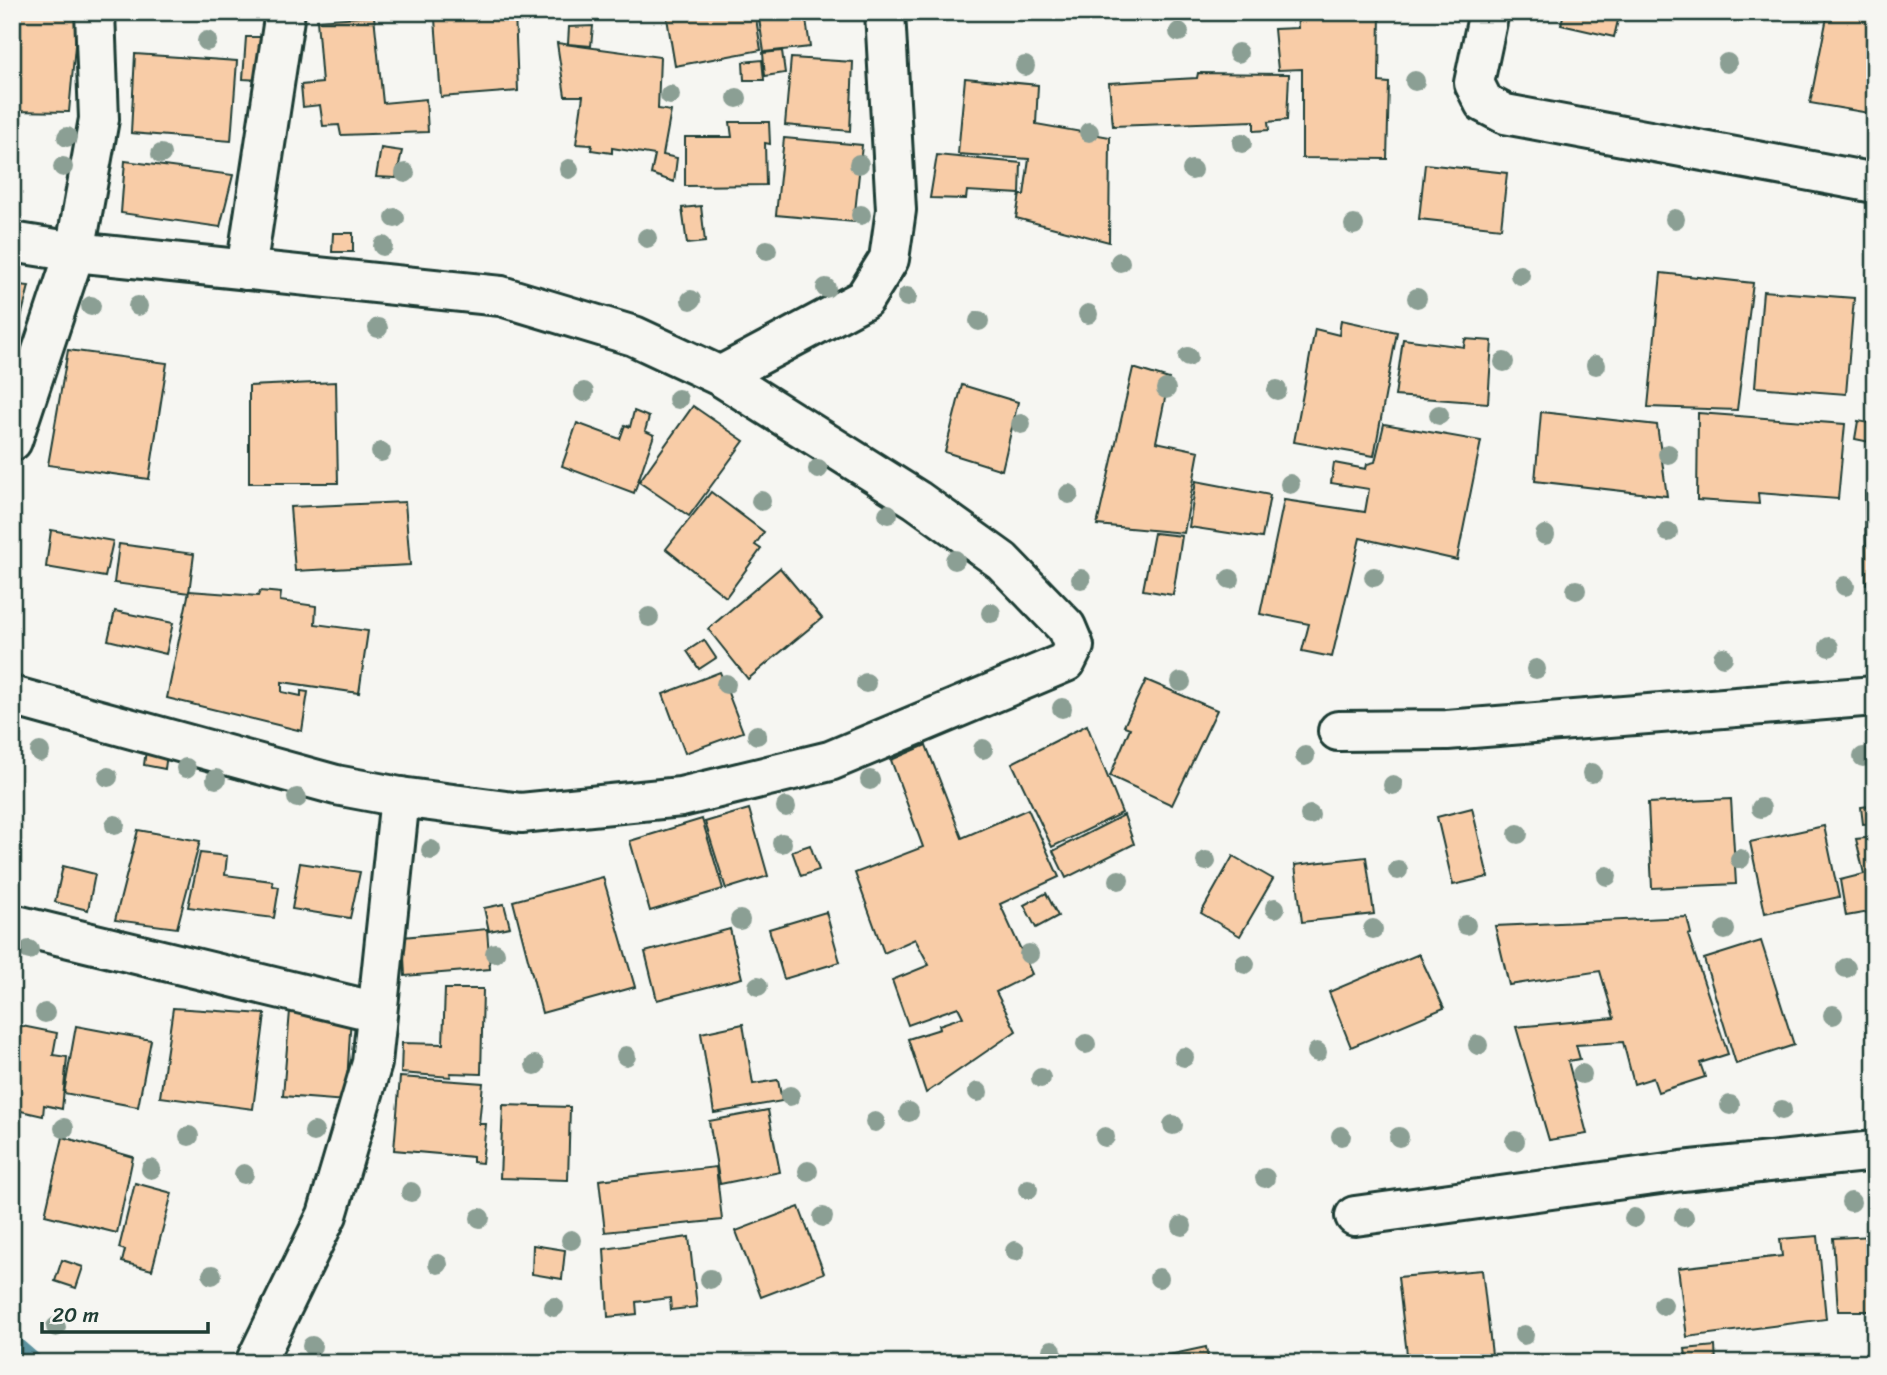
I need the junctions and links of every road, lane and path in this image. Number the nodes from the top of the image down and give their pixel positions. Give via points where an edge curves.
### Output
1 (95, 12) edge
2 (285, 12) edge
3 (885, 12) edge
4 (1489, 12) edge
5 (1875, 183) edge
6 (12, 242) edge
7 (75, 252) junction
8 (246, 270) junction
9 (720, 376) junction
10 (12, 441) edge
11 (12, 696) edge
12 (1875, 696) edge
13 (1338, 731) dead end
14 (400, 797) junction
15 (12, 924) edge
16 (377, 1012) junction
17 (1875, 1152) edge
18 (1355, 1216) dead end
19 (255, 1363) edge

1 - 7 street via 99,119
2 - 8 street
3 - 9 street via 896,210 889,259 864,299
4 - 5 street via 1474,83 1483,103 1505,114
6 - 7 street
7 - 8 street
7 - 10 street
8 - 9 street via 501,296 634,336
9 - 14 street via 917,500 1002,561 1072,636 1074,646 1066,662 830,761 681,797 521,813
11 - 14 street via 336,785
12 - 13 street via 1447,730
14 - 16 street
15 - 16 street
16 - 19 street via 372,1063 327,1216
17 - 18 street via 1682,1171

